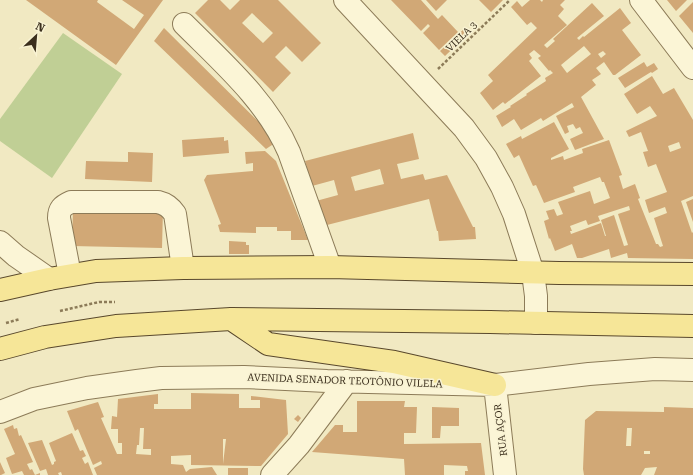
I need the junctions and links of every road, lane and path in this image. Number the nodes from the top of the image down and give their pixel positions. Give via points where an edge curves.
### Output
1 (345, 0) edge
2 (510, 0) edge
3 (640, 0) edge
4 (184, 24) dead end
5 (693, 68) edge
6 (424, 84) junction
7 (0, 242) edge
8 (330, 267) junction
9 (183, 268) junction
10 (533, 273) junction
11 (693, 274) edge
12 (70, 275) junction
13 (49, 279) junction
14 (0, 290) edge
15 (231, 319) junction
16 (536, 323) junction
17 (693, 326) edge
18 (0, 349) edge
19 (693, 370) edge
20 (347, 381) junction
21 (495, 385) junction
22 (0, 412) edge
23 (272, 475) edge
24 (505, 475) edge

1 - 6 street
2 - 6 path, VIELA 3
3 - 5 street
4 - 8 street via 254,96 282,136
6 - 10 street via 464,128 486,158 514,214
7 - 13 street
8 - 9 main road
8 - 10 main road
9 - 12 main road via 96,271
9 - 12 street via 175,214 166,204 71,202 63,205 59,211
10 - 11 main road
10 - 16 street
12 - 13 main road
13 - 14 main road
15 - 16 main road
15 - 18 main road via 116,326 45,338
15 - 21 main road via 268,344 394,362
16 - 17 main road
19 - 21 street, AVENIDA SENADOR TEOTÔNIO VILELA via 655,369 589,374
20 - 21 street, AVENIDA SENADOR TEOTÔNIO VILELA
20 - 22 street, AVENIDA SENADOR TEOTÔNIO VILELA via 244,377 155,379 88,388 34,399
20 - 23 street via 299,445
21 - 24 street, RUA AÇOR

